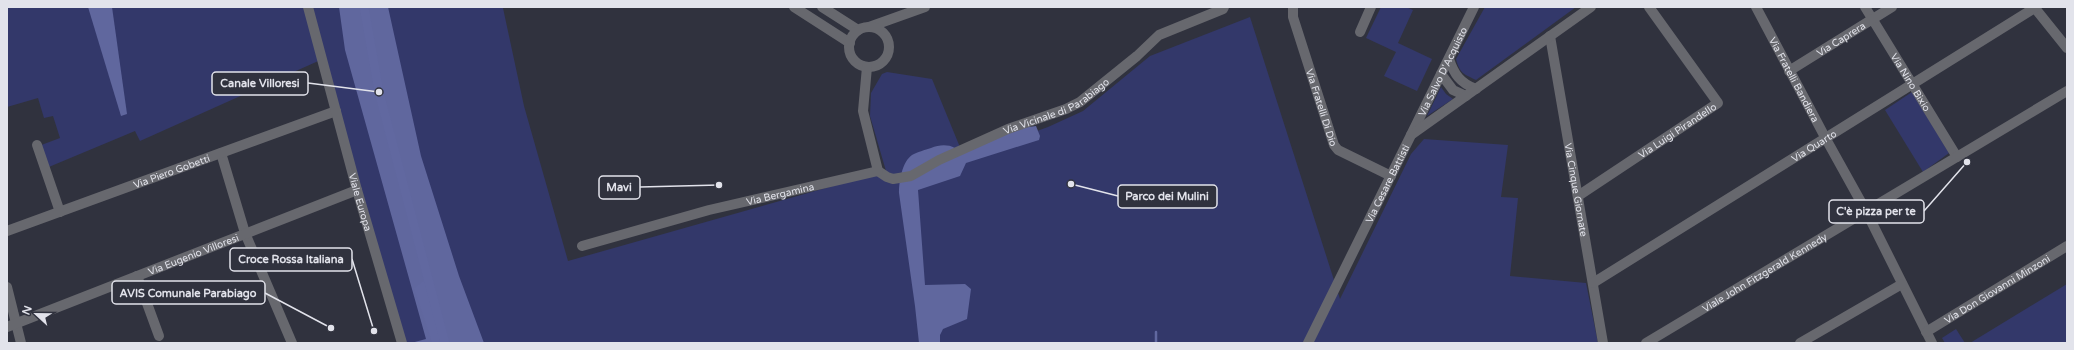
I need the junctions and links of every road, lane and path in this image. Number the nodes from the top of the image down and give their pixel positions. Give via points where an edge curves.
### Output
1 (308, 7) edge
2 (794, 7) edge
3 (822, 7) edge
4 (925, 7) edge
5 (1224, 7) edge
6 (1293, 7) edge
7 (1371, 7) edge
8 (1474, 7) edge
9 (1591, 7) edge
10 (1649, 7) edge
11 (1756, 7) edge
12 (1865, 7) edge
13 (1892, 7) edge
14 (2035, 7) edge
15 (1872, 19) junction
16 (869, 27) junction
17 (858, 30) junction
18 (1360, 32) dead end
19 (1550, 36) junction
20 (850, 43) junction
21 (2067, 48) edge
22 (1449, 58) junction
23 (867, 67) junction
24 (1790, 71) junction
25 (1441, 74) junction
26 (1913, 85) junction
27 (1476, 89) junction
28 (2067, 91) edge
29 (1466, 96) junction
30 (336, 111) junction
31 (1411, 135) junction
32 (1826, 139) junction
33 (37, 145) dead end
34 (221, 153) junction
35 (1957, 157) junction
36 (878, 171) junction
37 (1391, 176) junction
38 (357, 190) junction
39 (1578, 196) junction
40 (1866, 211) junction
41 (60, 212) junction
42 (7, 231) edge
43 (245, 234) junction
44 (582, 246) dead end
45 (2067, 246) edge
46 (138, 276) junction
47 (1593, 283) junction
48 (1902, 284) junction
49 (7, 287) edge
50 (11, 325) edge
51 (1926, 332) junction
52 (160, 336) dead end
53 (399, 342) edge
54 (21, 343) edge
55 (292, 343) edge
56 (1308, 343) edge
57 (1603, 343) edge
58 (1646, 343) edge
59 (1800, 343) edge
60 (1932, 343) edge

1 - 30 street, Viale Europa
2 - 20 street
3 - 17 street
4 - 16 street
5 - 36 street, Via Vicinale di Parabiago via 1159,35 1080,102 1066,109 1008,129 939,160 911,176 893,179
6 - 37 street, Via Fratelli Di Dio via 1293,17 1334,145 1338,150
7 - 18 street
8 - 22 street, Via Salvo D'Acquisto
9 - 19 street, Via Cesare Battisti
10 - 39 street, Via Luigi Pirandello via 1718,103
11 - 24 street, Via Fratelli Bandiera
12 - 15 street, Via Nino Bixio
13 - 15 street, Via Caprera
14 - 21 street
14 - 26 street, Via Quarto
15 - 24 street, Via Caprera
15 - 26 street, Via Nino Bixio
16 - 17 street
16 - 23 street via 883,32 889,49 879,64
17 - 20 street
19 - 27 street, Via Cesare Battisti
19 - 39 street, Via Cinque Giornate
20 - 23 street via 850,54 854,60
22 - 25 street, Via Salvo D'Acquisto
22 - 27 street via 1456,76
23 - 36 street via 863,111
24 - 32 street, Via Fratelli Bandiera
25 - 29 street via 1453,90
25 - 31 street, Via Salvo D'Acquisto
26 - 32 street, Via Quarto
26 - 35 street, Via Nino Bixio
27 - 29 street, Via Cesare Battisti
28 - 35 street, Viale John Fitzgerald Kennedy
29 - 31 street, Via Cesare Battisti
30 - 34 street, Via Piero Gobetti
30 - 38 street, Viale Europa
31 - 37 street, Via Cesare Battisti
32 - 40 street, Via Fratelli Bandiera
32 - 47 street, Via Quarto
33 - 41 street
34 - 41 street, Via Piero Gobetti
34 - 43 street
35 - 40 street, Viale John Fitzgerald Kennedy
36 - 44 street, Via Bergamina via 709,210
37 - 56 street, Via Cesare Battisti
38 - 43 street, Via Eugenio Villoresi
38 - 53 street, Viale Europa
39 - 47 street, Via Cinque Giornate
40 - 48 street, Via Fratelli Bandiera
40 - 58 street, Viale John Fitzgerald Kennedy
41 - 42 street, Via Piero Gobetti
43 - 46 street, Via Eugenio Villoresi
43 - 55 street
45 - 51 street, Via Don Giovanni Minzoni
46 - 50 street, Via Eugenio Villoresi
46 - 52 street
47 - 57 street, Via Cinque Giornate
48 - 51 street, Via Fratelli Bandiera
48 - 59 street
49 - 50 street
50 - 54 street
51 - 60 street, Via Fratelli Bandiera

